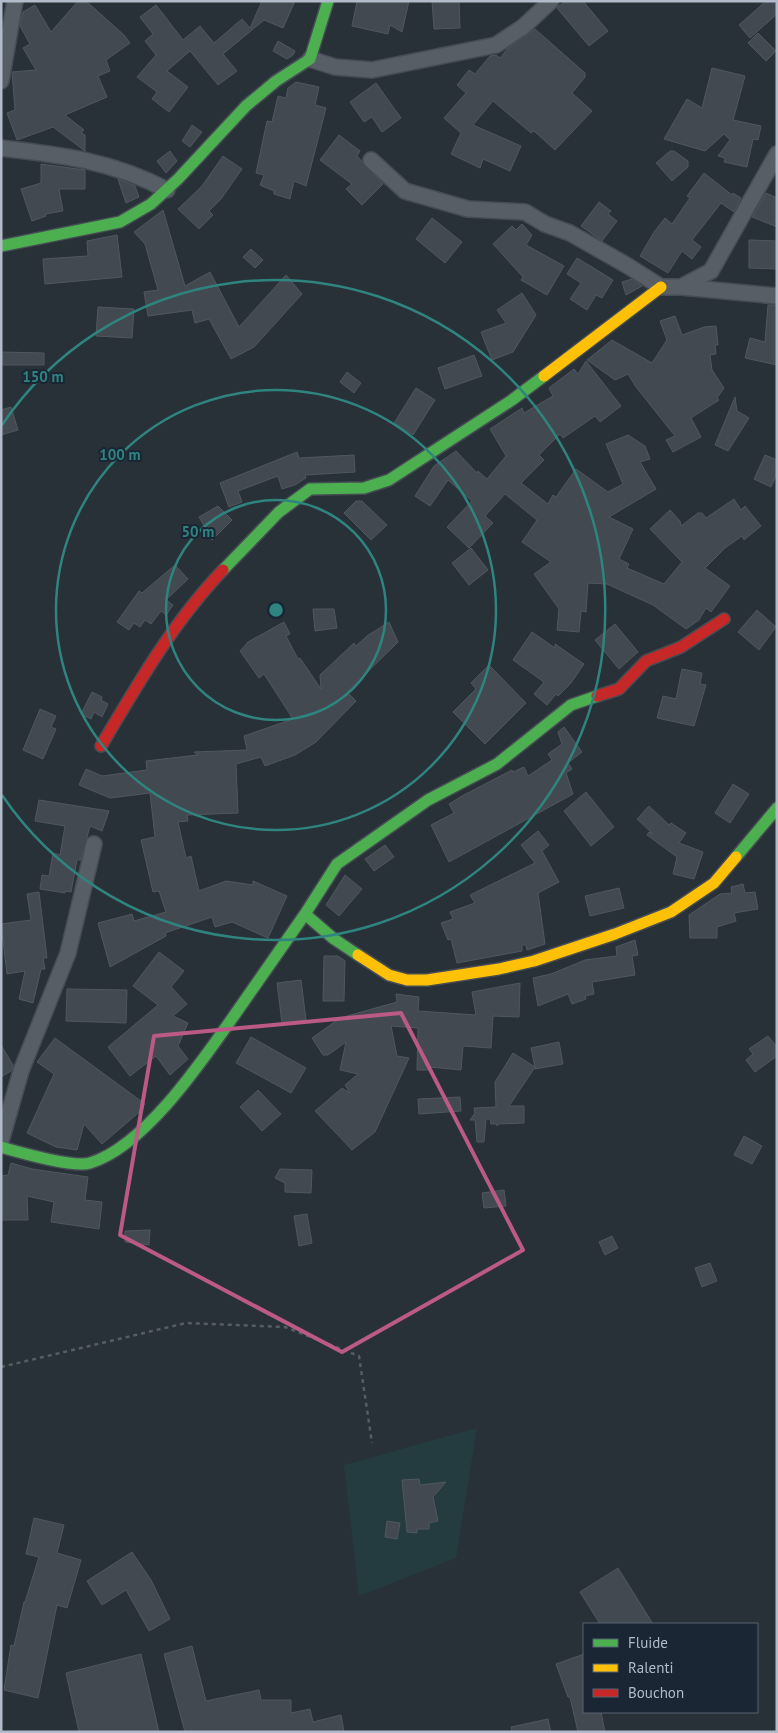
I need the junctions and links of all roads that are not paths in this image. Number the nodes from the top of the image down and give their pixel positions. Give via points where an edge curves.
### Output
1 (15, 1) edge
2 (328, 1) edge
3 (550, 1) edge
4 (310, 60) junction
5 (1, 81) edge
6 (1, 148) edge
7 (777, 154) edge
8 (371, 160) dead end
9 (167, 190) junction
10 (1, 246) edge
11 (660, 287) junction
12 (681, 287) junction
13 (777, 296) edge
14 (724, 619) dead end
15 (101, 746) dead end
16 (777, 808) edge
17 (94, 844) dead end
18 (305, 914) junction
19 (1, 1141) edge
20 (1, 1147) edge

1 - 5 street
2 - 4 street
3 - 4 street via 496,45 372,70 335,67
4 - 9 street via 258,93
6 - 9 street via 90,160 120,168
7 - 12 street via 712,271
8 - 11 street via 405,191 468,209 525,212 570,233
9 - 10 street via 132,217 120,222
11 - 12 street
11 - 15 street via 512,400 389,480 364,488 310,489 279,512 204,590 138,684
12 - 13 street
14 - 18 street via 681,646 646,661 619,689 571,705 497,764 428,800 373,838 337,864
16 - 18 street via 714,883 671,912 534,961 499,969 427,980 407,980 389,975 334,939
17 - 19 street via 68,953 21,1071
18 - 20 street via 189,1080 135,1136 112,1153 88,1164 34,1157

